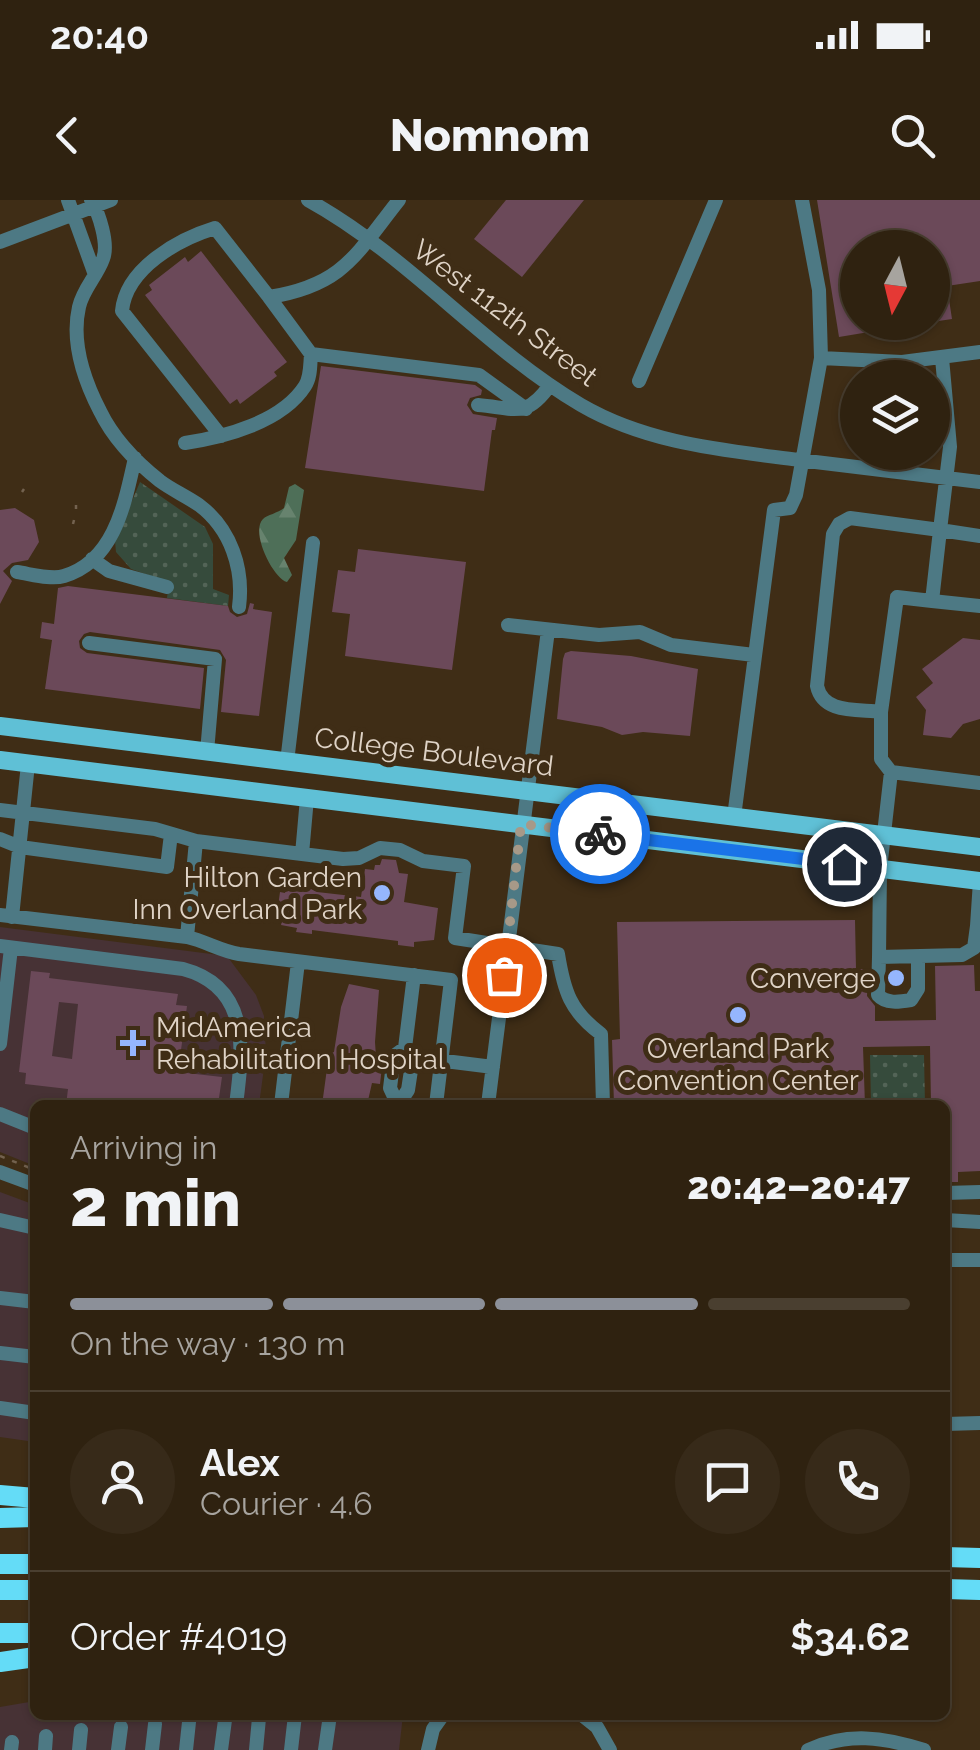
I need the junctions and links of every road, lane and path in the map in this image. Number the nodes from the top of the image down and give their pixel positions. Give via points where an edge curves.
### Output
1 (68, 200) edge
2 (112, 200) edge
3 (308, 200) edge
4 (399, 200) edge
5 (716, 200) edge
6 (802, 200) edge
7 (93, 204) edge
8 (73, 217) junction
9 (369, 238) junction
10 (1, 241) edge
11 (94, 272) junction
12 (269, 297) junction
13 (980, 352) edge
14 (311, 354) junction
15 (820, 358) junction
16 (942, 358) junction
17 (640, 381) dead end
18 (550, 385) junction
19 (478, 404) dead end
20 (526, 410) junction
21 (220, 436) junction
22 (185, 443) dead end
23 (135, 458) junction
24 (802, 460) junction
25 (948, 478) junction
26 (980, 482) edge
27 (940, 530) junction
28 (980, 536) edge
29 (313, 543) dead end
30 (92, 559) junction
31 (17, 572) dead end
32 (167, 586) dead end
33 (932, 601) junction
34 (980, 606) edge
35 (235, 607) dead end
36 (508, 625) dead end
37 (548, 630) junction
38 (89, 642) dead end
39 (754, 655) junction
40 (880, 712) junction
41 (0, 726) edge
42 (207, 752) junction
43 (0, 760) edge
44 (287, 762) junction
45 (28, 764) junction
46 (891, 772) junction
47 (980, 783) edge
48 (526, 791) junction
49 (307, 798) junction
50 (0, 810) edge
51 (23, 814) junction
52 (734, 817) junction
53 (521, 824) junction
54 (171, 834) junction
55 (884, 835) junction
56 (0, 839) edge
57 (196, 841) junction
58 (20, 847) junction
59 (980, 847) edge
60 (302, 854) junction
61 (880, 869) junction
62 (980, 881) edge
63 (6, 916) edge
64 (979, 926) edge
65 (187, 937) junction
66 (508, 945) junction
67 (6, 947) edge
68 (918, 956) junction
69 (879, 957) junction
70 (298, 962) junction
71 (414, 975) junction
72 (0, 1044) edge
73 (409, 1052) junction
74 (442, 1060) junction
75 (492, 1067) junction
76 (237, 1100) edge
77 (282, 1100) edge
78 (401, 1100) edge
79 (437, 1100) edge
80 (489, 1100) edge
81 (603, 1100) edge
82 (0, 1114) edge
83 (30, 1126) edge
84 (0, 1156) edge
85 (30, 1168) edge
86 (0, 1172) edge
87 (30, 1182) edge
88 (980, 1192) edge
89 (950, 1193) edge
90 (0, 1220) edge
91 (950, 1220) edge
92 (980, 1222) edge
93 (30, 1227) edge
94 (950, 1260) edge
95 (980, 1260) edge
96 (0, 1298) edge
97 (30, 1301) edge
98 (0, 1353) edge
99 (30, 1356) edge
100 (0, 1408) edge
101 (30, 1412) edge
102 (950, 1424) edge
103 (980, 1424) edge
104 (0, 1494) edge
105 (30, 1497) edge
106 (0, 1518) edge
107 (30, 1518) edge
108 (950, 1557) edge
109 (980, 1558) edge
110 (0, 1564) edge
111 (30, 1564) edge
112 (950, 1589) edge
113 (0, 1590) edge
114 (30, 1590) edge
115 (980, 1590) edge
116 (0, 1633) edge
117 (30, 1633) edge
118 (30, 1658) edge
119 (0, 1662) edge
120 (225, 1720) dead end
121 (260, 1720) edge
122 (295, 1720) edge
123 (329, 1720) edge
124 (439, 1720) edge
125 (588, 1720) edge
126 (189, 1722) dead end
127 (155, 1724) dead end
128 (120, 1727) dead end
129 (81, 1730) dead end
130 (79, 1750) edge
131 (118, 1750) edge
132 (152, 1750) edge
133 (186, 1750) edge
134 (221, 1750) edge
135 (256, 1750) edge
136 (291, 1750) edge
137 (325, 1750) edge
138 (428, 1750) edge
139 (610, 1750) edge
140 (808, 1750) edge
141 (924, 1750) edge

1 - 8 street
2 - 7 street
3 - 9 street, West 112th Street
4 - 9 street
5 - 17 street
6 - 15 street via 819,290
7 - 8 street
7 - 11 street via 104,258
8 - 10 street
8 - 11 street
9 - 12 street via 326,281
9 - 18 street, West 112th Street
11 - 23 street via 78,308 81,363 102,416
12 - 14 street
12 - 21 street via 215,228 159,256 123,303 122,311
13 - 16 street
14 - 20 street via 479,375
14 - 21 street via 307,382 292,402
15 - 16 street
15 - 24 street
16 - 25 street
18 - 20 street
18 - 24 street, West 112th Street via 648,434
19 - 20 street
21 - 22 street
23 - 30 street via 118,520
23 - 35 street via 212,516 230,542 241,593
24 - 25 street, West 112th Street
24 - 39 street via 790,508 774,510
25 - 26 street, West 112th Street
25 - 27 street
27 - 28 street
27 - 33 street
27 - 40 street via 850,518 833,534 820,698 831,706
29 - 44 street
30 - 31 street via 61,578
30 - 32 street via 109,572
33 - 34 street
33 - 40 street via 897,597
36 - 37 street
37 - 39 street via 640,632 671,645
37 - 48 street
38 - 42 street via 215,658
39 - 52 street
40 - 46 street via 881,759
41 - 42 main road, College Boulevard
42 - 44 main road, College Boulevard
43 - 45 main road
44 - 48 main road, College Boulevard
45 - 49 main road
45 - 51 street
46 - 47 street
46 - 55 street
48 - 52 main road, College Boulevard
48 - 53 street
49 - 53 main road
49 - 60 street
50 - 51 street
51 - 54 street
51 - 58 street
52 - 55 main road, College Boulevard
53 - 61 main road
53 - 66 street
54 - 57 street
54 - 58 street via 167,867
55 - 59 main road, College Boulevard
55 - 61 street
56 - 58 street
57 - 60 street
57 - 65 street
58 - 63 street
60 - 66 street via 359,858 380,848 464,866 455,938
61 - 62 main road
61 - 69 street
62 - 64 street
63 - 65 street
64 - 68 street via 969,952
65 - 70 street via 226,952
66 - 75 street
66 - 81 street via 558,954 564,990 601,1034
67 - 72 street
67 - 76 street via 204,976 239,1023
68 - 69 street
68 - 69 street via 918,989 911,1000 897,1002 878,994
70 - 71 street
70 - 77 street
71 - 73 street
71 - 74 street via 451,980
73 - 74 street
73 - 78 street via 408,1090
74 - 75 street
74 - 79 street
75 - 80 street
82 - 83 street
84 - 85 path
86 - 87 street
88 - 89 street
90 - 93 street
91 - 92 street
94 - 95 street
96 - 97 street
98 - 99 street
100 - 101 street
102 - 103 street
104 - 105 highway
106 - 107 highway
108 - 109 highway
110 - 111 highway
112 - 115 highway
113 - 114 highway
116 - 117 highway
118 - 119 highway
120 - 134 street
121 - 135 street
122 - 136 street
123 - 137 street
124 - 138 street
125 - 139 street
126 - 133 street
127 - 132 street
128 - 131 street
129 - 130 street
140 - 141 street via 849,1738

